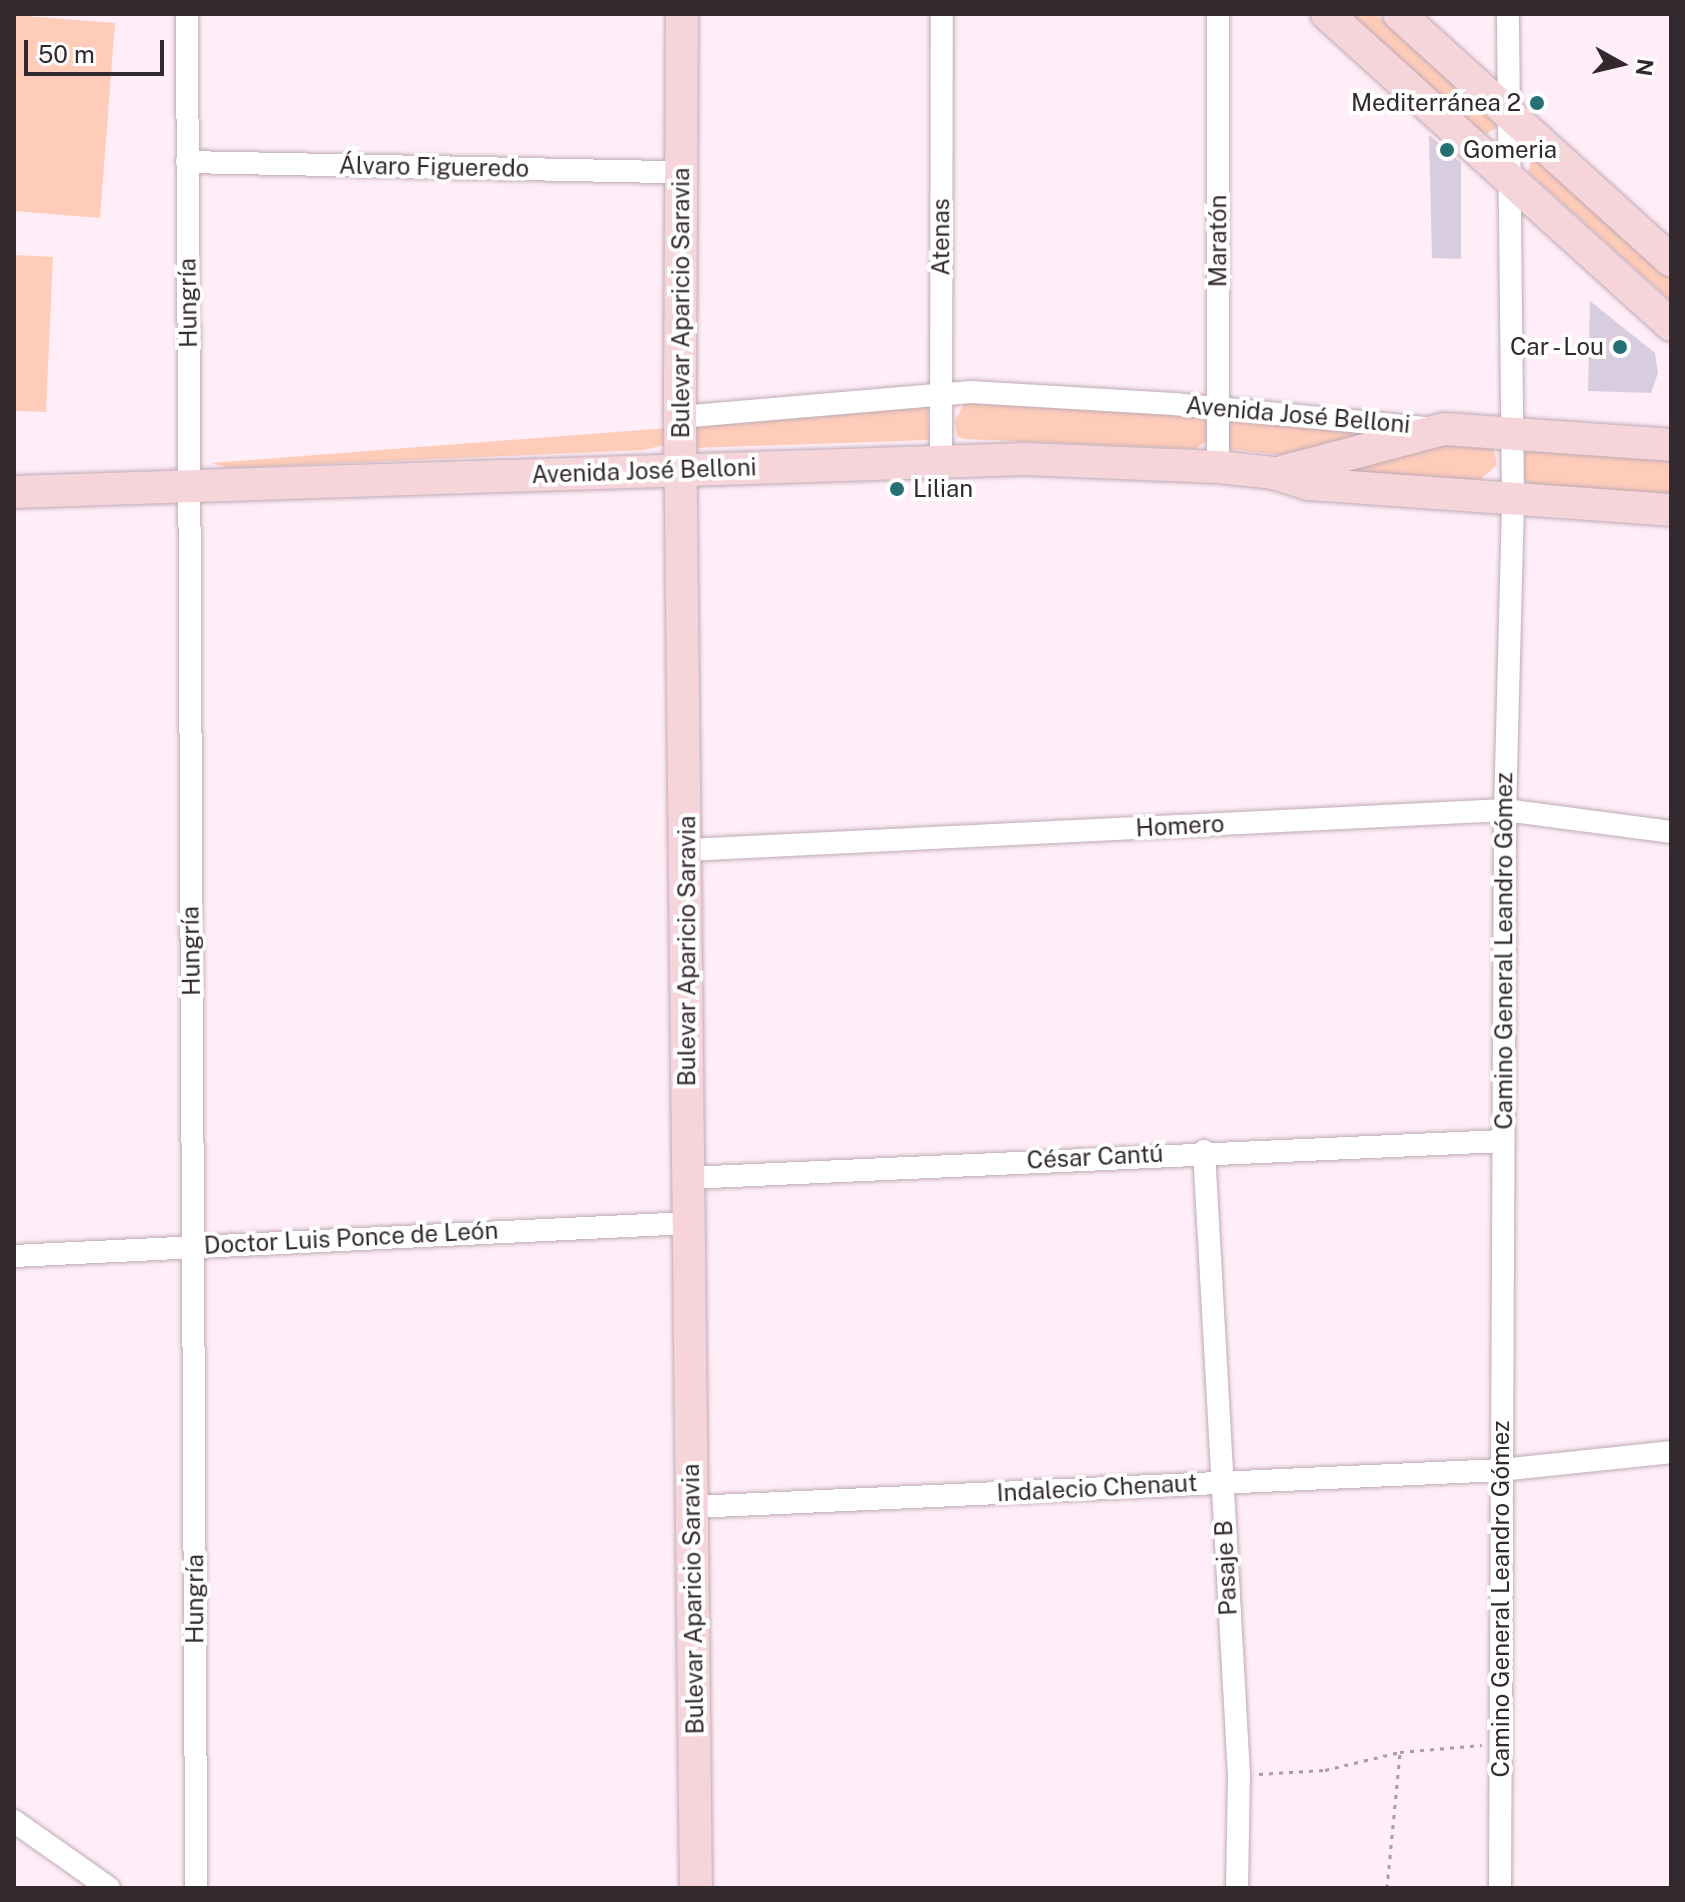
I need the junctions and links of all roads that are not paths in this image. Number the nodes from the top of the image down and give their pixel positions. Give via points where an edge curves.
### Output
1 (187, 14) edge
2 (682, 14) edge
3 (942, 14) edge
4 (1218, 14) edge
5 (1327, 14) edge
6 (1399, 14) edge
7 (1508, 14) edge
8 (1509, 111) junction
9 (187, 162) junction
10 (681, 172) junction
11 (1510, 176) junction
12 (1671, 261) edge
13 (1671, 325) edge
14 (941, 393) junction
15 (1218, 408) junction
16 (680, 417) junction
17 (1437, 430) junction
18 (1513, 436) junction
19 (1671, 445) edge
20 (941, 461) junction
21 (1218, 467) junction
22 (681, 469) junction
23 (1273, 473) junction
24 (186, 486) junction
25 (14, 492) edge
26 (1513, 501) junction
27 (1671, 510) edge
28 (1505, 810) junction
29 (1671, 832) edge
30 (687, 850) junction
31 (1503, 1141) junction
32 (1204, 1151) junction
33 (688, 1178) junction
34 (689, 1223) junction
35 (193, 1246) junction
36 (14, 1256) edge
37 (1671, 1452) edge
38 (1501, 1470) junction
39 (1221, 1482) junction
40 (693, 1507) junction
41 (14, 1821) edge
42 (109, 1888) edge
43 (196, 1888) edge
44 (696, 1888) edge
45 (1237, 1888) edge
46 (1500, 1888) edge

1 - 9 street, Hungría
2 - 10 main road, Bulevar Aparicio Saravia
3 - 14 street, Atenas
4 - 15 street, Maratón
5 - 11 main road
6 - 8 main road
7 - 8 street, Camino General Leandro Gómez
8 - 11 street, Camino General Leandro Gómez
8 - 12 main road
9 - 10 street, Álvaro Figueredo
9 - 24 street, Hungría
10 - 16 main road, Bulevar Aparicio Saravia
11 - 13 main road
11 - 18 street, Camino General Leandro Gómez
14 - 15 street, Avenida José Belloni
14 - 16 street, Avenida José Belloni
14 - 20 street, Atenas
15 - 17 street, Avenida José Belloni
15 - 21 street, Maratón
16 - 22 main road, Bulevar Aparicio Saravia
17 - 18 main road, Avenida José Belloni
17 - 23 main road, Avenida José Belloni via 1398,437 1324,464
18 - 19 main road, Avenida José Belloni
18 - 26 street, Camino General Leandro Gómez
20 - 21 main road, Avenida José Belloni
20 - 22 main road, Avenida José Belloni
21 - 23 main road, Avenida José Belloni
22 - 24 main road, Avenida José Belloni
22 - 30 main road, Bulevar Aparicio Saravia
23 - 26 main road, Avenida José Belloni via 1309,484
24 - 25 main road, Avenida José Belloni
24 - 35 street, Hungría
26 - 27 main road, Avenida José Belloni
26 - 28 street, Camino General Leandro Gómez
28 - 29 street, Homero
28 - 30 street, Homero
28 - 31 street, Camino General Leandro Gómez
30 - 33 main road, Bulevar Aparicio Saravia
31 - 32 street, César Cantú
31 - 38 street, Camino General Leandro Gómez
32 - 33 street, César Cantú
32 - 39 street, Pasaje B
33 - 34 main road, Bulevar Aparicio Saravia
34 - 35 street, Doctor Luis Ponce de León
34 - 40 main road, Bulevar Aparicio Saravia
35 - 36 street, Doctor Luis Ponce de León
35 - 43 street, Hungría
37 - 38 street, Indalecio Chenaut
38 - 39 street, Indalecio Chenaut
38 - 46 street, Camino General Leandro Gómez
39 - 40 street, Indalecio Chenaut
39 - 45 street, Pasaje B via 1239,1775
40 - 44 main road, Bulevar Aparicio Saravia
41 - 42 street

